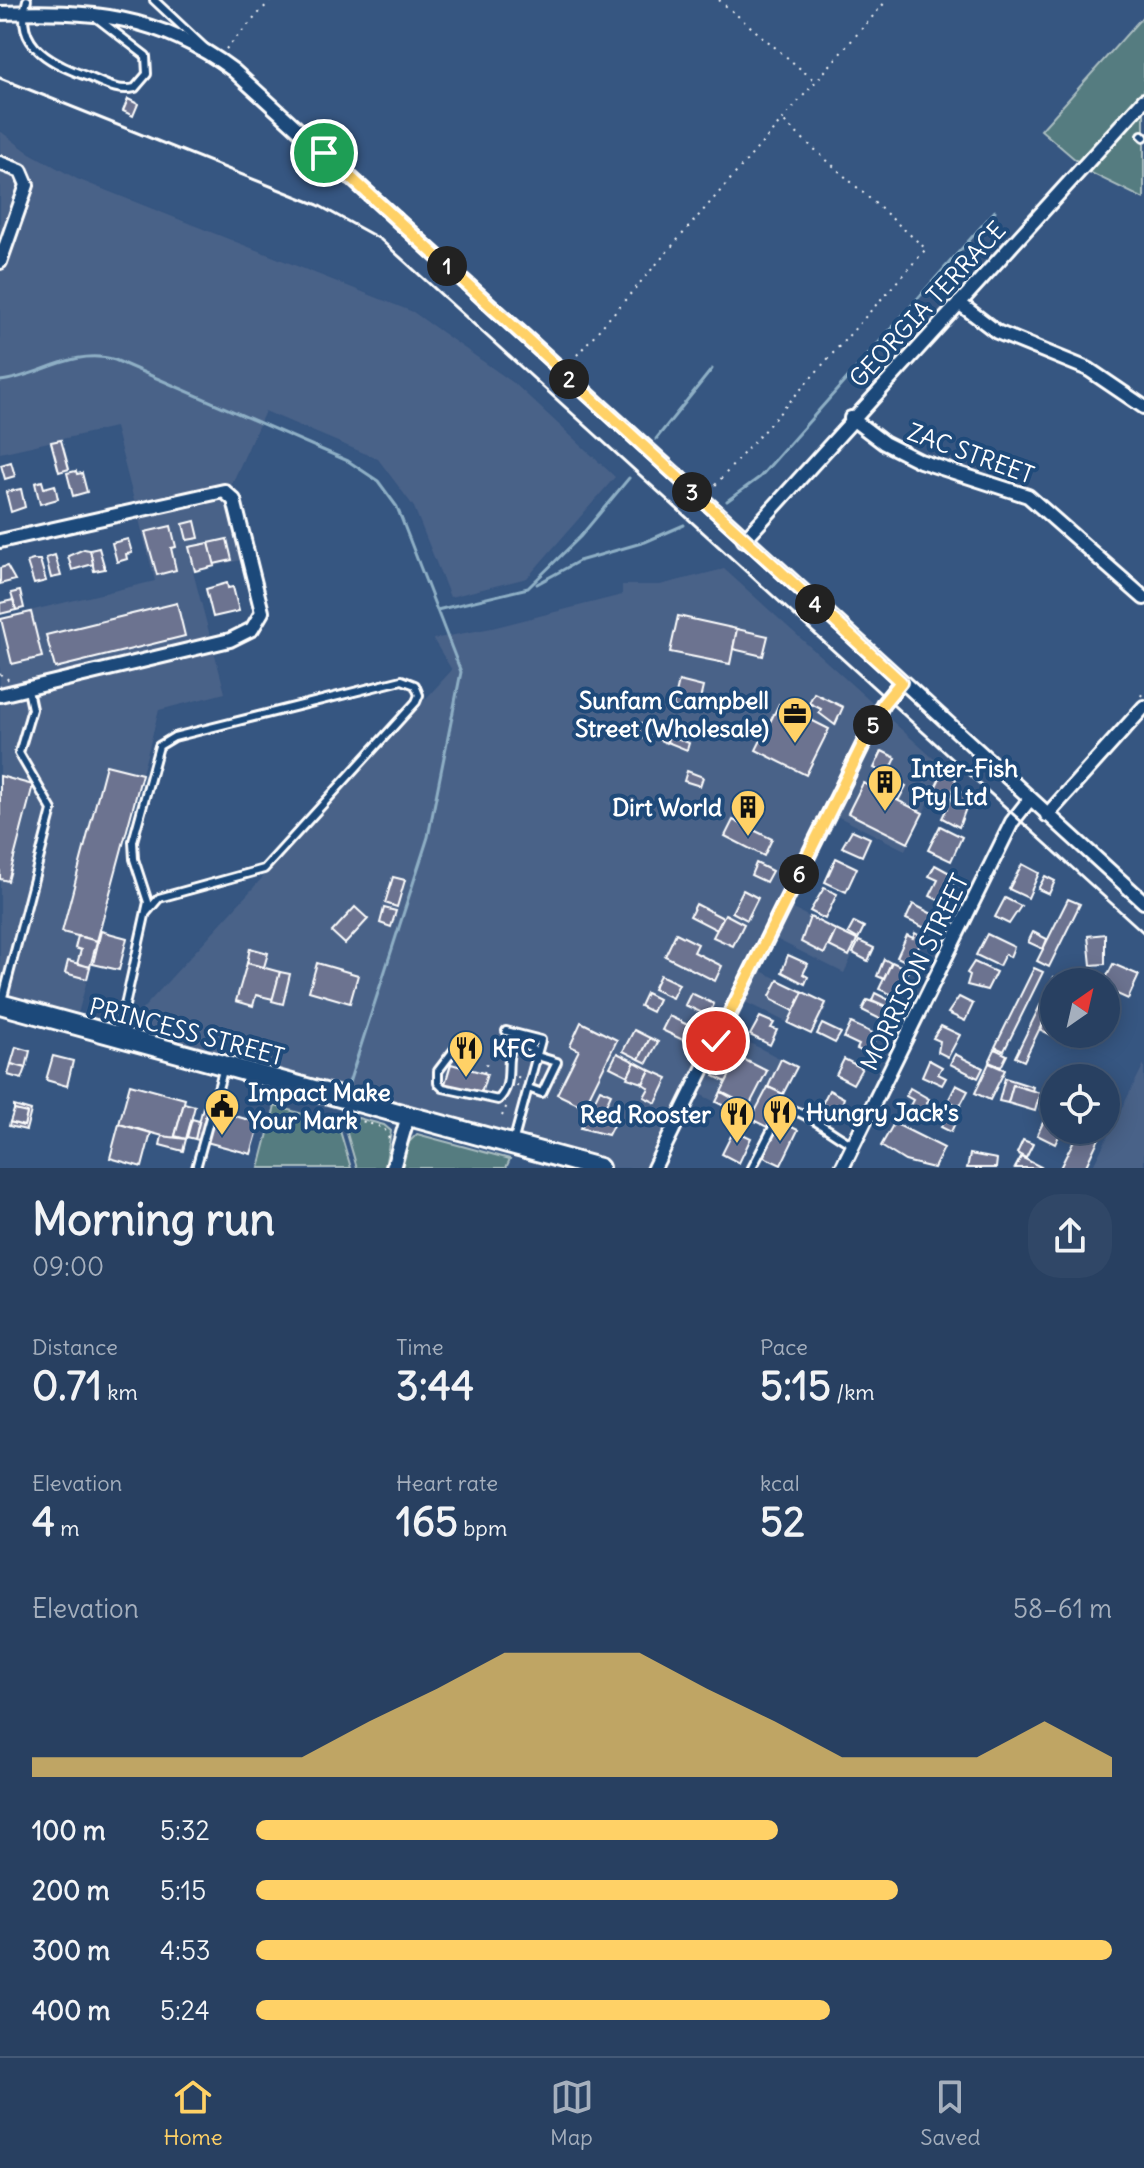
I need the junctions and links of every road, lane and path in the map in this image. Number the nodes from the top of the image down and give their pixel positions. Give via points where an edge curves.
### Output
1 (154, 0) edge
2 (271, 0) edge
3 (719, 0) edge
4 (887, 0) edge
5 (25, 6) edge
6 (72, 11) junction
7 (0, 13) edge
8 (214, 57) junction
9 (816, 82) junction
10 (1144, 100) edge
11 (784, 122) junction
12 (0, 163) edge
13 (0, 262) edge
14 (959, 303) junction
15 (577, 355) dead end
16 (1144, 407) edge
17 (851, 418) junction
18 (702, 500) junction
19 (744, 540) junction
20 (0, 541) edge
21 (1144, 598) edge
22 (0, 674) edge
23 (20, 677) dead end
24 (901, 682) junction
25 (28, 690) junction
26 (0, 695) edge
27 (1144, 707) edge
28 (1030, 799) junction
29 (1047, 815) junction
30 (1144, 902) edge
31 (146, 913) junction
32 (0, 1004) edge
33 (506, 1031) dead end
34 (118, 1037) junction
35 (457, 1046) dead end
36 (536, 1058) junction
37 (490, 1063) dead end
38 (224, 1066) junction
39 (484, 1073) dead end
40 (528, 1088) junction
41 (408, 1116) junction
42 (355, 1119) dead end
43 (513, 1143) junction
44 (400, 1144) junction
45 (853, 1145) junction
46 (753, 1164) edge
47 (196, 1168) edge
48 (393, 1168) edge
49 (599, 1168) edge
50 (654, 1168) edge
51 (762, 1168) edge
52 (842, 1168) edge

1 - 8 lane
2 - 8 path
3 - 9 path
4 - 9 path
5 - 6 street
5 - 6 lane via 30,43 44,58 122,89 139,84 148,67 141,49 94,17
5 - 7 street
6 - 8 street via 145,24
8 - 18 street
9 - 11 path
10 - 14 street, GEORGIA TERRACE
11 - 15 path
11 - 18 path via 926,249
12 - 13 street via 16,168 26,179
14 - 16 street via 997,332 1088,369
14 - 17 street, GEORGIA TERRACE
17 - 19 street, GEORGIA TERRACE
17 - 21 street, ZAC STREET via 901,453 1028,496
18 - 19 street
19 - 24 street
20 - 25 street via 214,491 228,493 262,606 248,632 230,640
22 - 23 path via 9,680
24 - 28 street
24 - 50 street via 883,704
25 - 26 street
25 - 32 lane via 32,709 19,753 52,810
27 - 29 street
28 - 29 street
28 - 45 street, MORRISON STREET via 1012,822
29 - 30 street
31 - 31 lane via 159,898 264,869 416,702 415,685 402,680 163,742 133,841
31 - 34 lane
32 - 34 main road, PRINCESS STREET
33 - 36 lane via 541,1040
34 - 38 main road, PRINCESS STREET
35 - 36 lane via 438,1071 438,1083 488,1100 503,1096 512,1047 526,1045
36 - 40 lane
36 - 40 lane via 557,1062 542,1093
37 - 39 path
38 - 41 main road, PRINCESS STREET
38 - 47 lane
40 - 43 lane
41 - 43 main road, PRINCESS STREET
41 - 44 street
42 - 44 path via 384,1128 388,1140
43 - 49 main road, PRINCESS STREET
44 - 48 street
45 - 46 lane via 817,1121 783,1108
45 - 52 street, MORRISON STREET
46 - 51 lane

